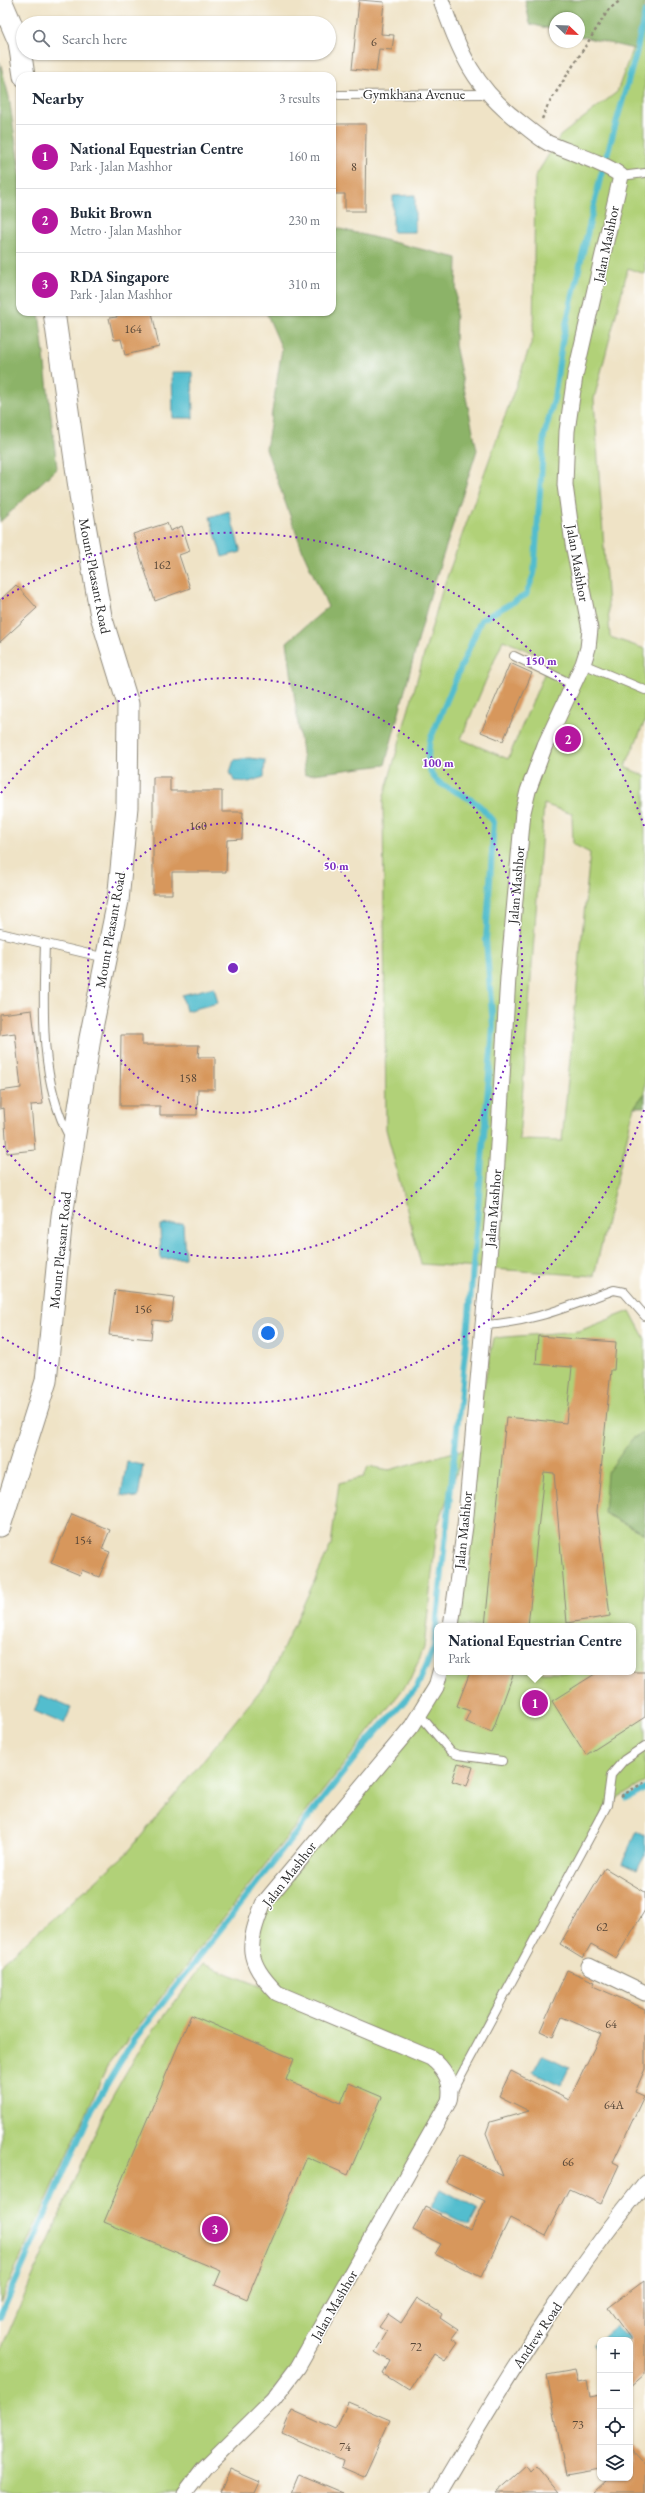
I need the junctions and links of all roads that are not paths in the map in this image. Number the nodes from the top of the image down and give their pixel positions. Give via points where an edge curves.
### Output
1 (1, 0) edge
2 (441, 0) edge
3 (16, 35) edge
4 (22, 60) edge
5 (23, 72) edge
6 (488, 94) junction
7 (339, 95) dead end
8 (608, 169) junction
9 (645, 173) edge
10 (55, 316) edge
11 (514, 656) dead end
12 (583, 664) junction
13 (572, 684) junction
14 (645, 690) edge
15 (0, 934) edge
16 (45, 944) junction
17 (107, 958) junction
18 (73, 1144) junction
19 (645, 1316) edge
20 (483, 1325) junction
21 (5, 1496) edge
22 (0, 1526) edge
23 (451, 1623) edge
24 (439, 1675) edge
25 (420, 1715) junction
26 (645, 1746) edge
27 (502, 1761) dead end
28 (589, 1966) dead end
29 (645, 1993) edge
30 (451, 2094) junction
31 (645, 2183) edge
32 (185, 2493) edge
33 (439, 2493) edge

1 - 3 street
2 - 6 street, Gymkhana Avenue via 458,46 480,86
4 - 5 street
6 - 7 lane, Gymkhana Avenue
6 - 8 street, Gymkhana Avenue via 504,110 547,142
8 - 9 lane
8 - 12 street, Jalan Mashhor via 567,431 565,485 573,544 590,629
10 - 17 street, Mount Pleasant Road via 81,502 101,616 128,704 127,807 118,901
11 - 13 lane
12 - 13 street, Jalan Mashhor
12 - 14 lane
13 - 20 street, Jalan Mashhor via 545,745 523,812 508,977 496,1178
15 - 16 lane
16 - 17 lane
16 - 18 lane via 44,1016 52,1089 65,1129
17 - 18 street, Mount Pleasant Road via 90,1038
18 - 21 street, Mount Pleasant Road via 62,1216 46,1381
19 - 20 lane via 624,1292 614,1290 539,1317 511,1324
20 - 23 street, Jalan Mashhor via 465,1526
21 - 22 street, Mount Pleasant Road
24 - 25 street, Jalan Mashhor via 436,1687
25 - 27 lane via 451,1752
25 - 30 street, Jalan Mashhor via 276,1886 263,1904 251,1940 253,1958 260,1975 277,1993 431,2058 439,2064 449,2080
26 - 30 lane, Jalan Mashhor via 624,1760 611,1775 607,1805
28 - 29 street
30 - 32 street, Jalan Mashhor via 298,2367 273,2400 204,2468
31 - 33 street, Andrew Road via 613,2222 496,2396

